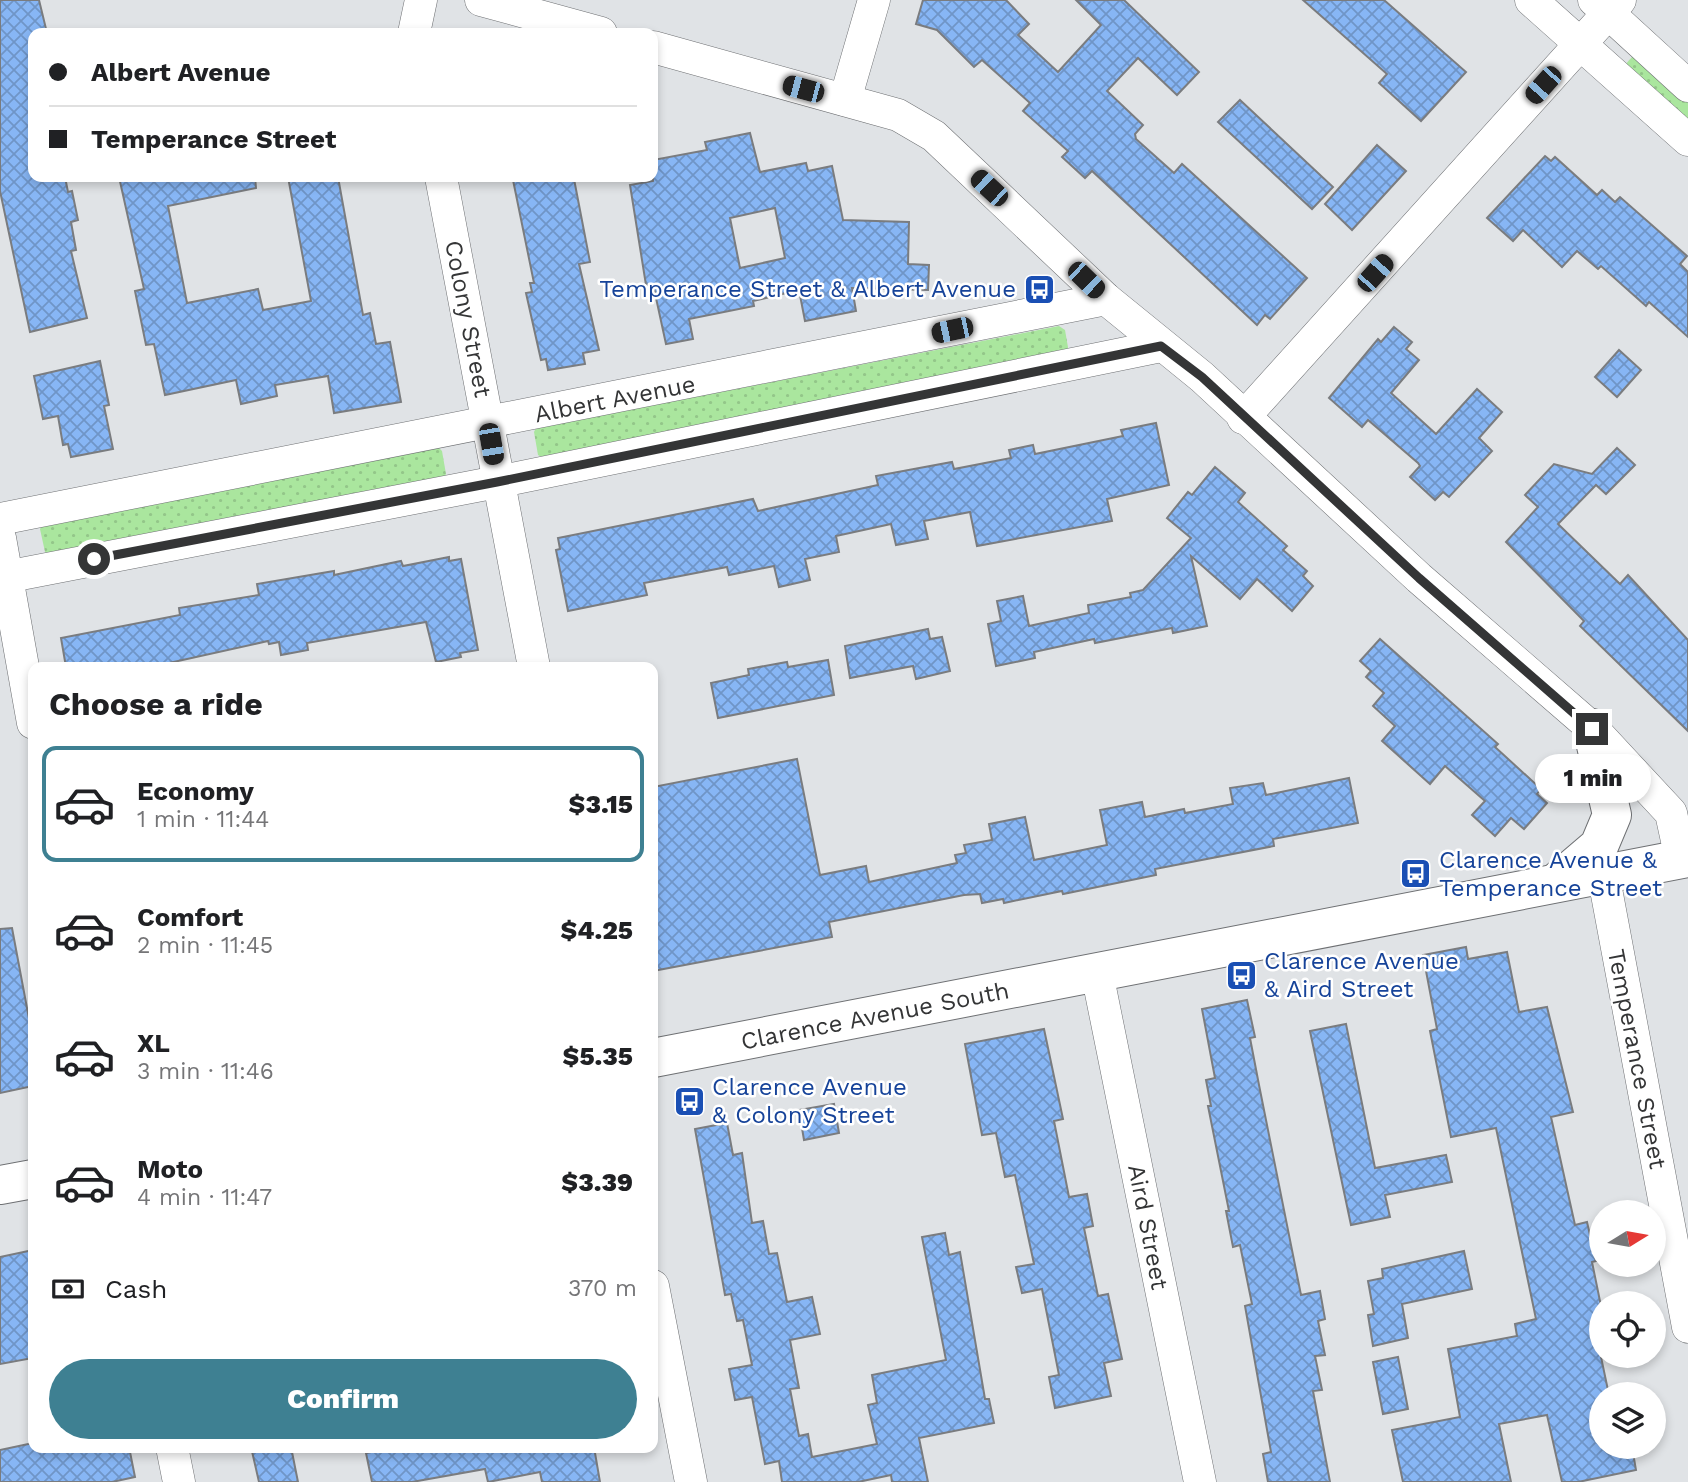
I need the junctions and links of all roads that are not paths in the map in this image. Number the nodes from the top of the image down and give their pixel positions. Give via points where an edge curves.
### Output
1 (421, 0) edge
2 (481, 0) edge
3 (874, 0) edge
4 (1531, 0) edge
5 (1608, 4) edge
6 (415, 28) edge
7 (583, 28) edge
8 (1581, 43) junction
9 (658, 48) edge
10 (1688, 86) edge
11 (845, 100) junction
12 (1688, 140) edge
13 (442, 182) edge
14 (1106, 299) junction
15 (1161, 346) junction
16 (1242, 418) junction
17 (488, 424) junction
18 (497, 482) junction
19 (0, 519) edge
20 (0, 538) edge
21 (4, 577) edge
22 (533, 662) edge
23 (28, 698) edge
24 (1592, 729) junction
25 (1684, 858) edge
26 (1603, 873) junction
27 (1556, 883) junction
28 (1097, 973) junction
29 (658, 1057) edge
30 (28, 1180) edge
31 (0, 1185) edge
32 (658, 1312) edge
33 (1688, 1327) edge
34 (173, 1453) edge
35 (179, 1482) edge
36 (691, 1482) edge
37 (1200, 1482) edge

1 - 6 street
2 - 7 street
3 - 11 street
4 - 8 street
5 - 8 street
5 - 10 street
8 - 12 street
8 - 16 street
9 - 11 street
11 - 14 street via 898,114 934,136
13 - 17 street, Colony Street
14 - 15 street
14 - 17 street, Albert Avenue
15 - 16 street via 1202,377
15 - 18 street
16 - 24 street
17 - 18 street, Colony Street
17 - 19 street, Albert Avenue
18 - 21 street
18 - 22 street, Colony Street
20 - 21 street
21 - 23 street
24 - 25 street via 1671,813
24 - 27 main road via 1612,815 1599,846
25 - 26 main road, Clarence Avenue South
26 - 27 main road, Clarence Avenue South
26 - 33 street, Temperance Street
27 - 28 main road, Clarence Avenue South
28 - 29 main road, Clarence Avenue South
28 - 37 street, Aird Street
30 - 31 main road
32 - 36 street
34 - 35 street

